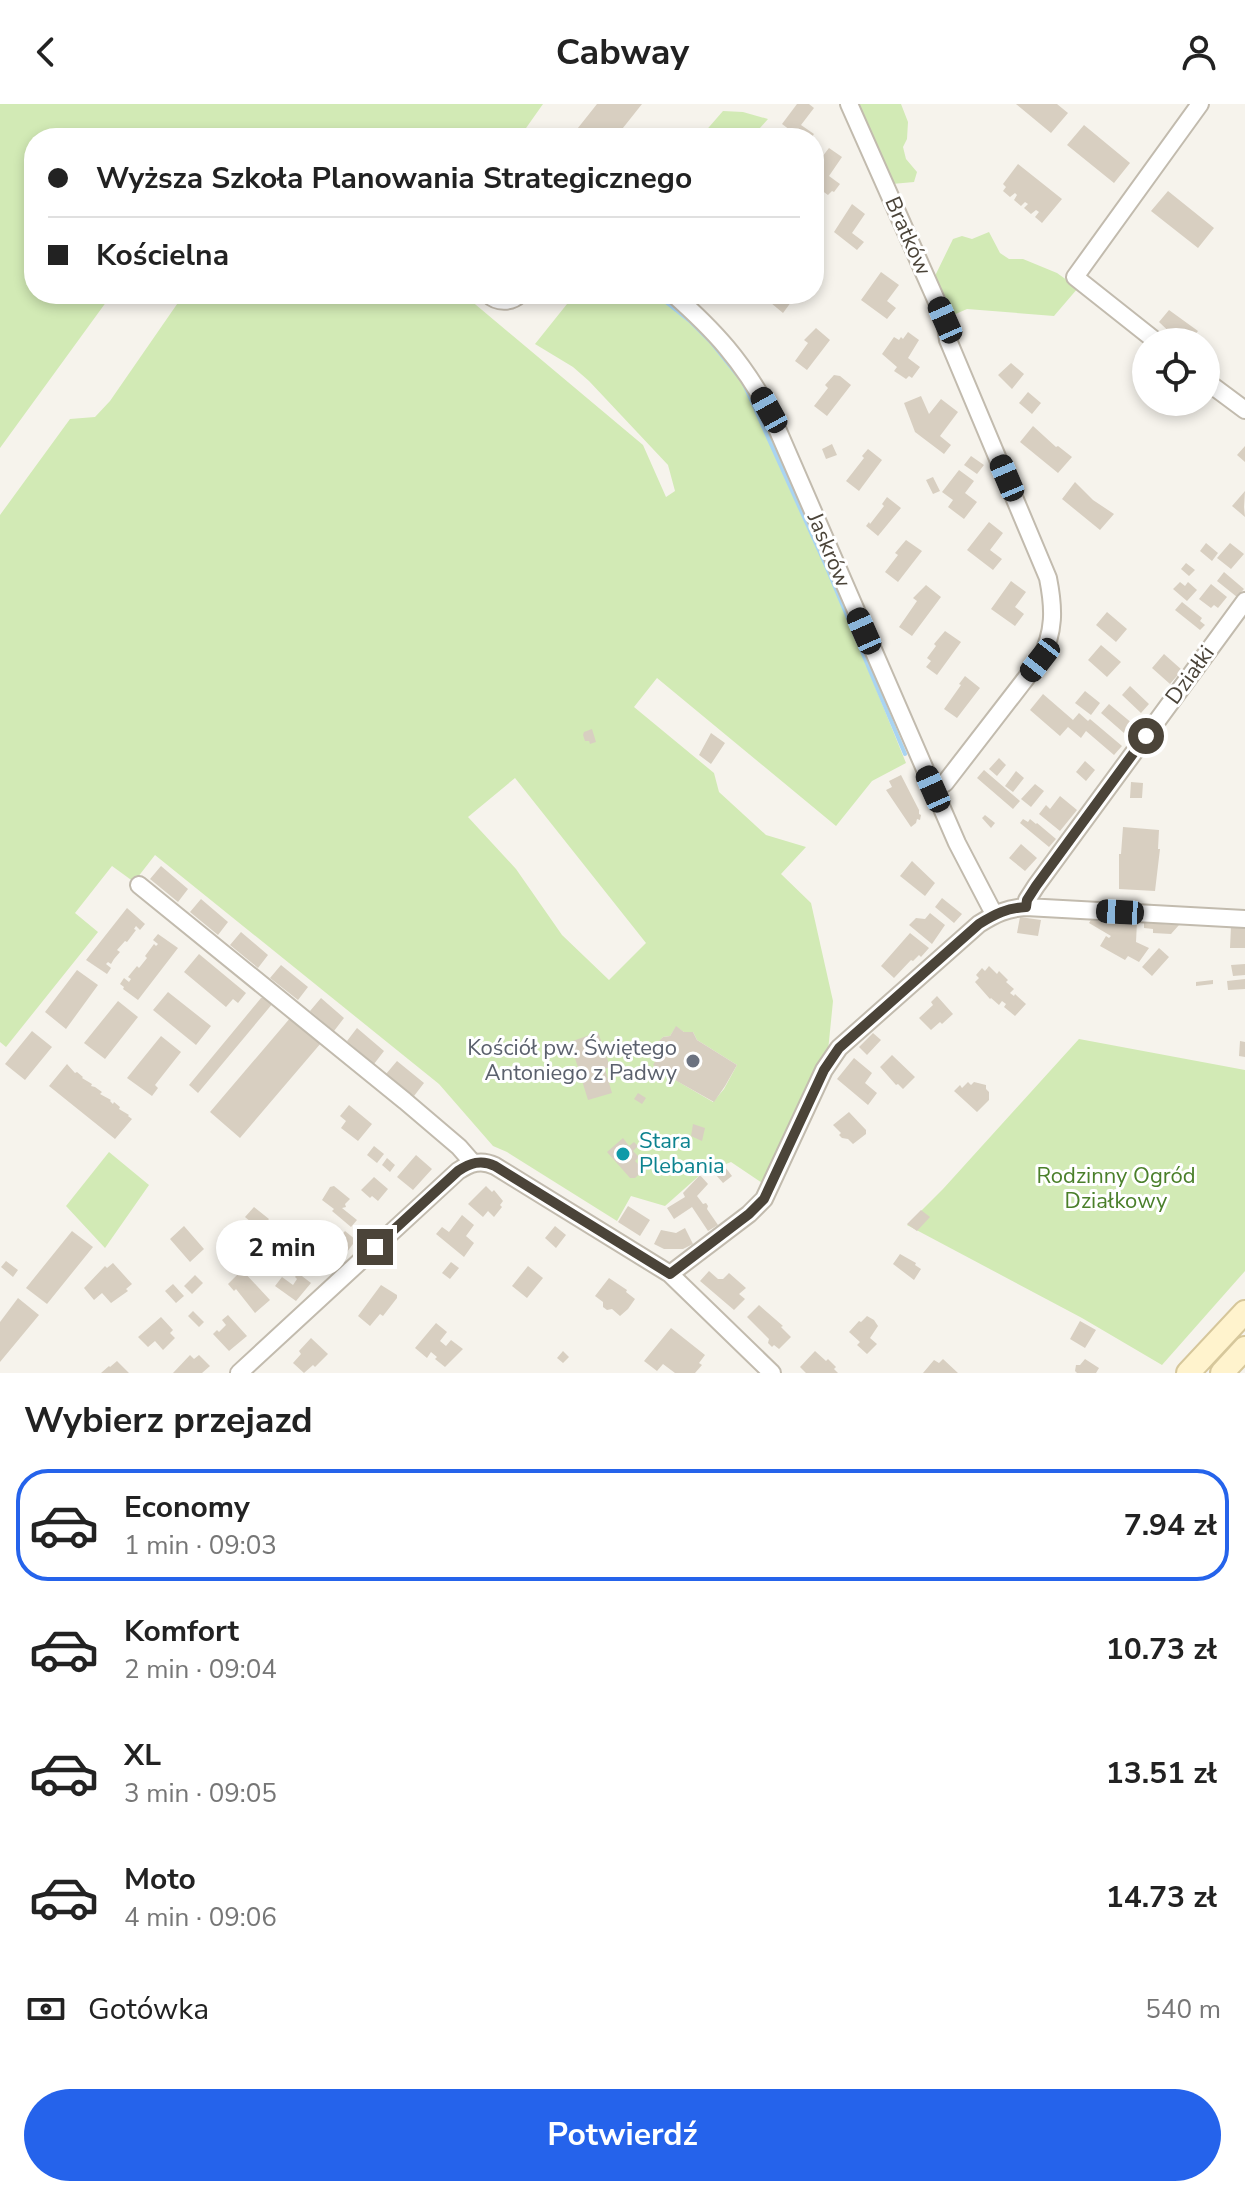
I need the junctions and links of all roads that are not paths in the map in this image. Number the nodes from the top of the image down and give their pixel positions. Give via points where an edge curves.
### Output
1 (849, 104) edge
2 (1200, 104) edge
3 (684, 304) edge
4 (1139, 328) edge
5 (1220, 391) edge
6 (1245, 410) edge
7 (1245, 601) edge
8 (933, 789) junction
9 (139, 885) dead end
10 (1026, 907) junction
11 (994, 914) junction
12 (1245, 919) edge
13 (473, 1163) junction
14 (670, 1274) junction
15 (1245, 1312) edge
16 (1245, 1348) edge
17 (239, 1373) edge
18 (772, 1373) edge
19 (1188, 1373) edge
20 (1222, 1373) edge

1 - 8 street, Bratków via 945,320 948,340 1052,596 1053,626 1040,660 945,783
2 - 4 street via 1075,277
3 - 8 street, Jaskrów via 725,343 769,410
5 - 6 street
7 - 10 street, Działki via 1036,886
8 - 11 street, Jaskrów
9 - 13 street via 416,1110
10 - 11 street
10 - 12 street
11 - 14 street via 839,1048 764,1199
13 - 14 street via 495,1166
13 - 17 street via 458,1171
14 - 18 street
15 - 19 street
16 - 20 street

